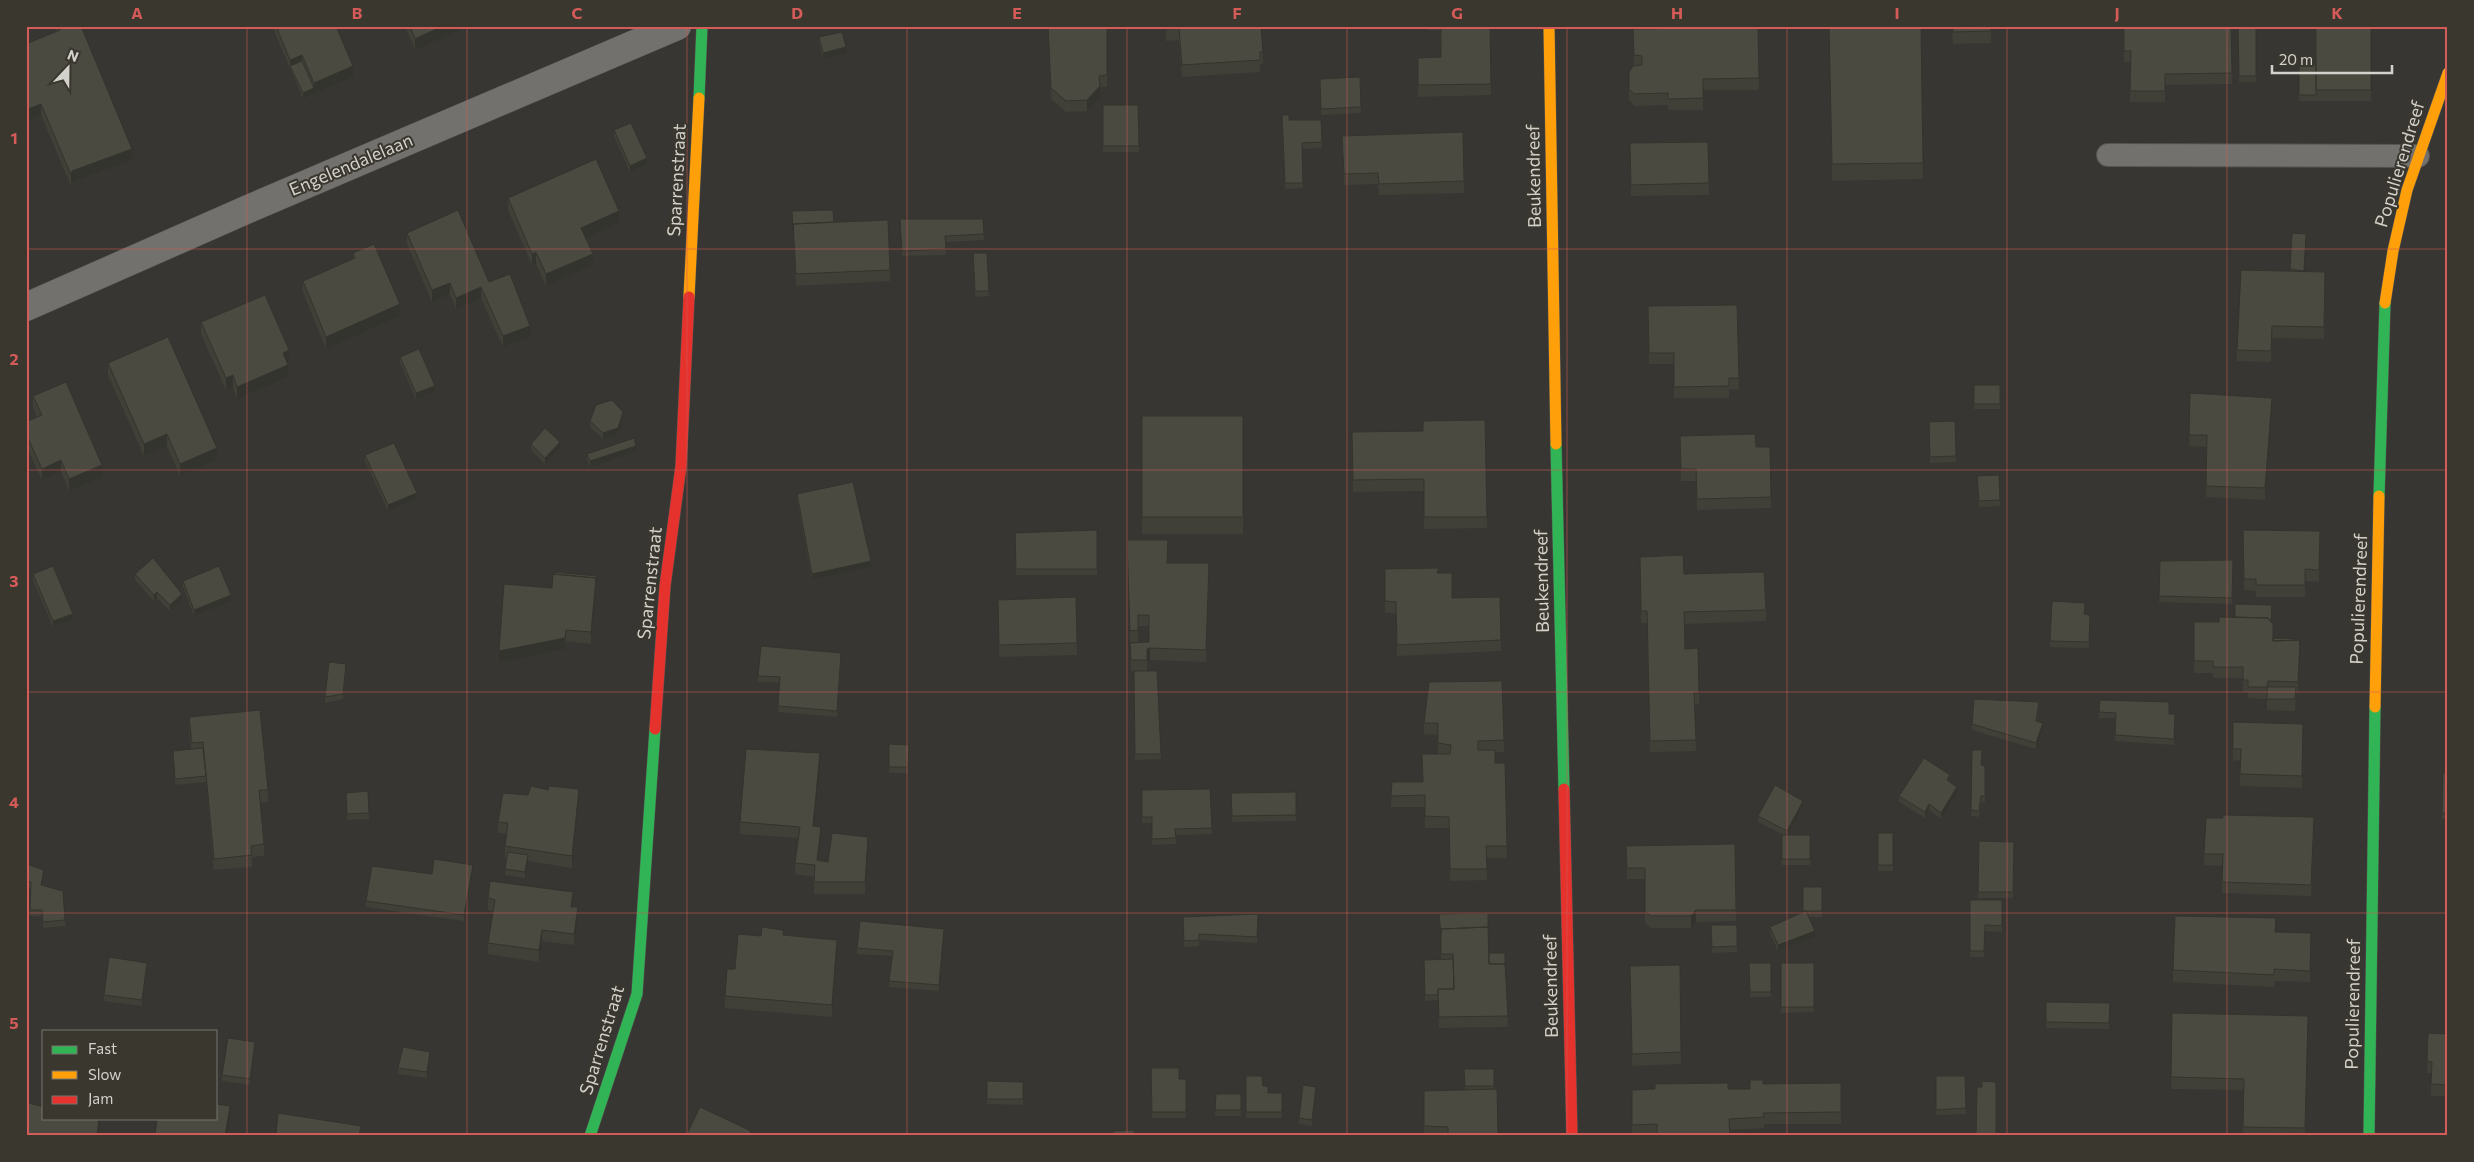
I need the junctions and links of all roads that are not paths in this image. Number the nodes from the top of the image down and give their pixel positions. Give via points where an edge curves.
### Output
1 (677, 26) edge
2 (702, 26) edge
3 (1550, 26) edge
4 (2448, 73) edge
5 (2108, 155) dead end
6 (2418, 156) junction
7 (26, 307) edge
8 (590, 1136) edge
9 (1572, 1136) edge
10 (2369, 1136) edge

1 - 7 street, Engelendalelaan
2 - 8 street, Sparrenstraat via 681,466 665,586 637,994
3 - 9 street, Beukendreef via 1552,257
4 - 6 street, Populierendreef
5 - 6 lane
6 - 10 street, Populierendreef via 2395,242 2384,311

